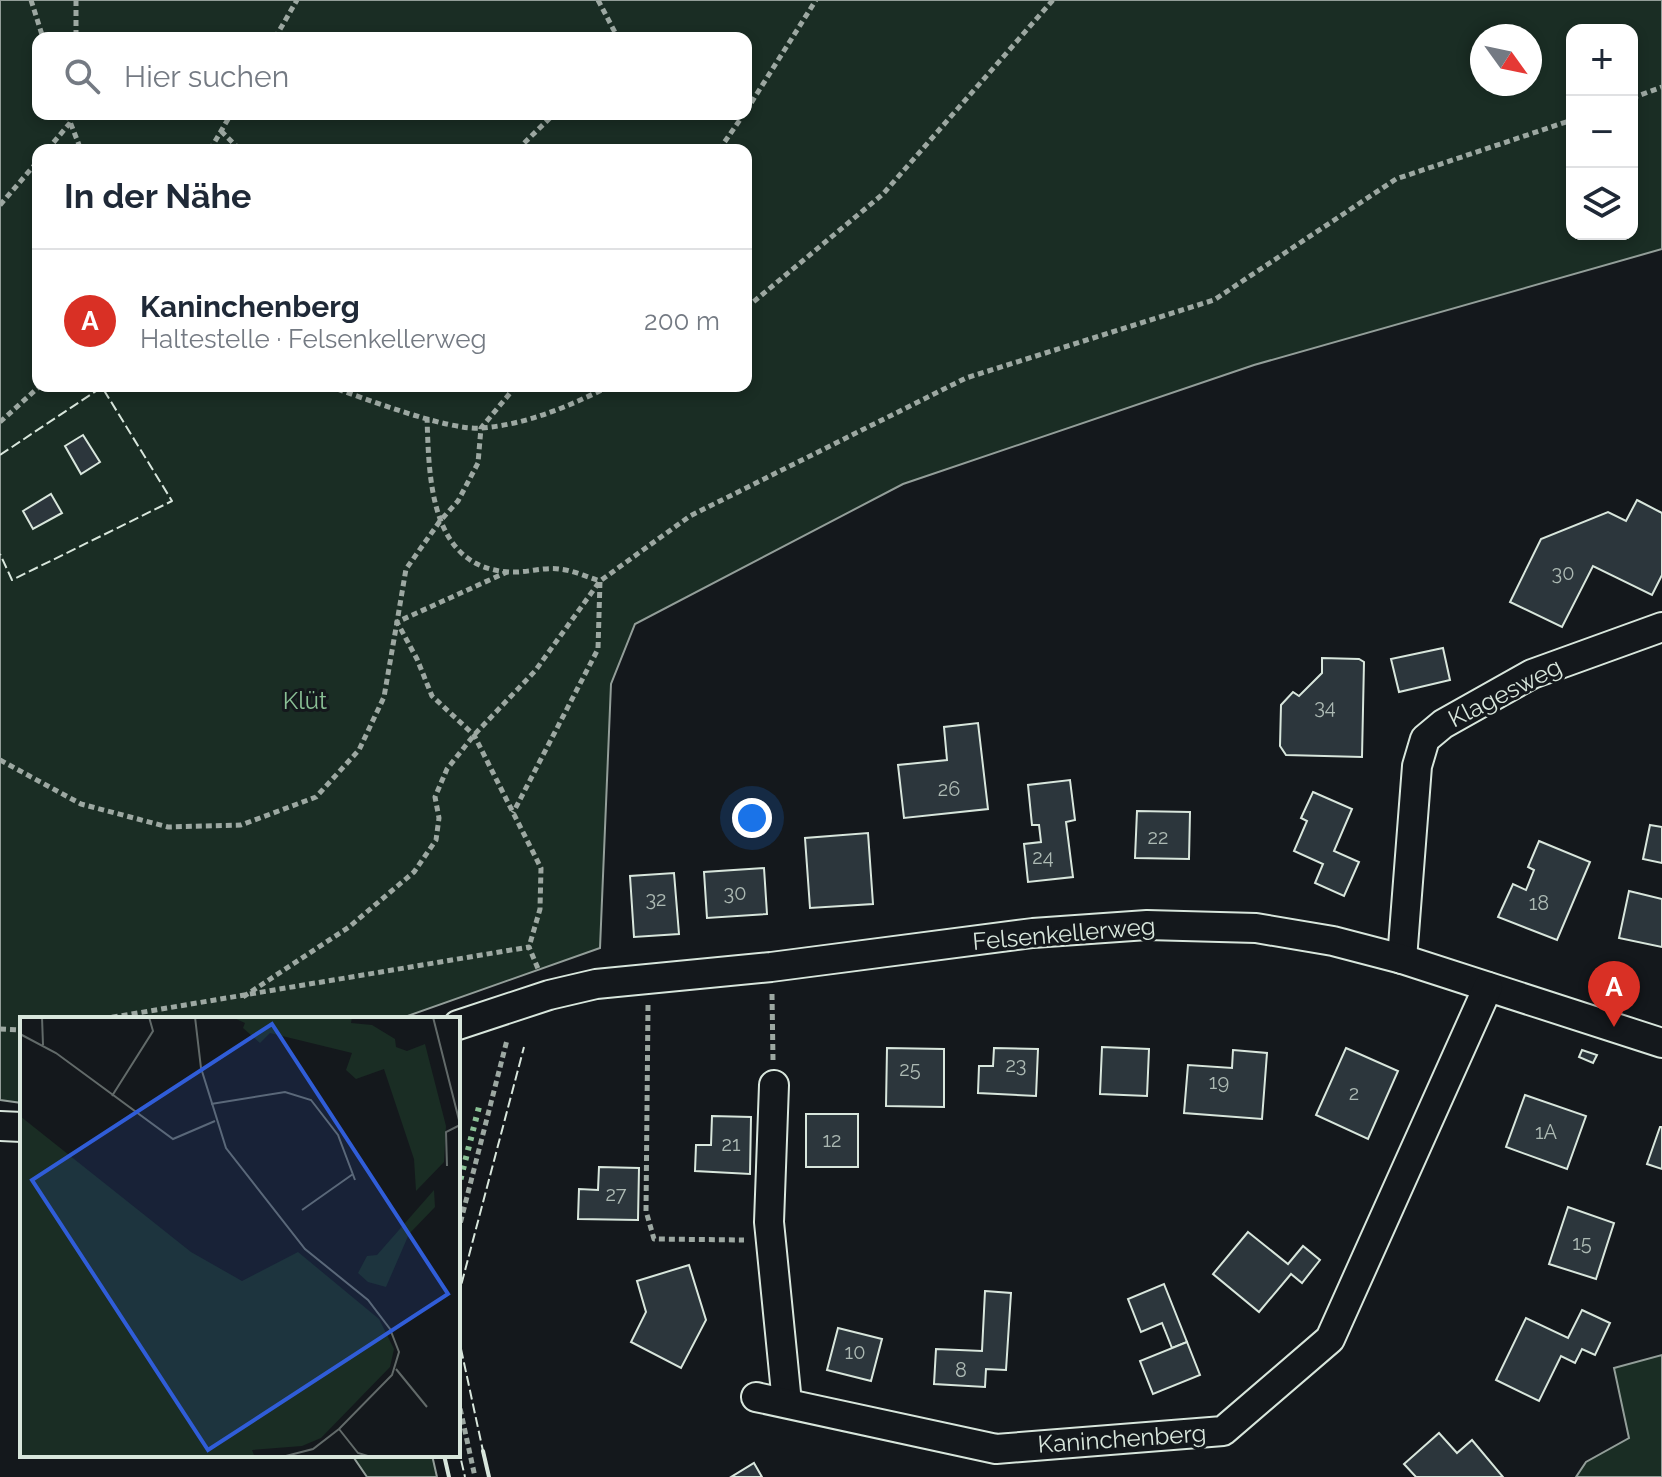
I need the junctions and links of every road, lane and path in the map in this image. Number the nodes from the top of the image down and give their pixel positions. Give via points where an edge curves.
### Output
1 (31, 0) edge
2 (76, 0) edge
3 (297, 0) edge
4 (598, 0) edge
5 (816, 0) edge
6 (1053, 0) edge
7 (41, 32) edge
8 (76, 32) edge
9 (278, 32) edge
10 (615, 32) edge
11 (1662, 87) edge
12 (1637, 96) edge
13 (752, 102) edge
14 (69, 120) edge
15 (71, 120) edge
16 (227, 120) edge
17 (548, 120) edge
18 (740, 120) edge
19 (1566, 122) edge
20 (70, 123) junction
21 (221, 131) junction
22 (52, 144) edge
23 (79, 144) edge
24 (213, 144) edge
25 (234, 144) edge
26 (523, 144) edge
27 (723, 144) edge
28 (32, 168) edge
29 (0, 205) edge
30 (752, 303) edge
31 (33, 392) edge
32 (347, 392) edge
33 (511, 392) edge
34 (597, 392) edge
35 (427, 417) junction
36 (0, 422) edge
37 (481, 428) junction
38 (440, 521) junction
39 (507, 572) junction
40 (600, 581) junction
41 (397, 622) junction
42 (1662, 627) edge
43 (474, 735) junction
44 (0, 760) edge
45 (513, 813) junction
46 (529, 947) junction
47 (1402, 959) junction
48 (771, 967) junction
49 (648, 980) junction
50 (1488, 987) junction
51 (549, 995) junction
52 (243, 997) junction
53 (516, 1007) junction
54 (115, 1017) edge
55 (460, 1024) edge
56 (0, 1029) edge
57 (20, 1030) edge
58 (1662, 1043) edge
59 (774, 1085) joint
60 (0, 1126) edge
61 (20, 1127) edge
62 (460, 1224) edge
63 (770, 1241) junction
64 (756, 1397) dead end
65 (787, 1403) junction
66 (460, 1408) edge
67 (475, 1477) edge

1 - 7 path
2 - 8 path
3 - 9 path
4 - 10 path
5 - 13 path
6 - 30 path via 883,194
11 - 12 path
14 - 20 path
15 - 20 path
16 - 21 path
17 - 26 path
18 - 27 path
19 - 40 path via 1396,179 1214,300 966,378 690,516
20 - 22 path
20 - 23 path
21 - 24 path
21 - 25 path
28 - 29 path
31 - 36 path
32 - 35 path
33 - 37 path
34 - 37 path via 553,413
35 - 37 path
35 - 38 path via 432,496
37 - 38 path via 478,463 458,501
38 - 39 path via 459,551 480,565
38 - 41 path via 406,569
39 - 40 path via 559,569
39 - 41 path
40 - 43 path via 535,671
40 - 45 path via 598,649
41 - 43 path via 432,696
41 - 44 path via 384,697 359,750 316,797 241,825 168,827 81,804
42 - 47 street, Klagesweg via 1532,674 1425,739 1417,766
43 - 45 path
43 - 52 path via 447,769 435,797 436,840 414,872 349,927
45 - 46 path via 541,868 540,909
46 - 51 path
46 - 52 path
47 - 48 street, Felsenkellerweg via 1256,928 1147,925 1033,933
47 - 50 street, Felsenkellerweg
48 - 49 street, Felsenkellerweg
48 - 59 path
49 - 51 street, Felsenkellerweg
49 - 63 path via 646,1211 654,1239
50 - 58 street, Felsenkellerweg
50 - 65 street, Kaninchenberg via 1330,1339 1223,1431 996,1449
51 - 53 street, Felsenkellerweg
52 - 54 path
53 - 55 street, Felsenkellerweg
53 - 62 path
56 - 57 path
59 - 63 street
60 - 61 street
63 - 65 street
64 - 65 street, Kaninchenberg
66 - 67 path

